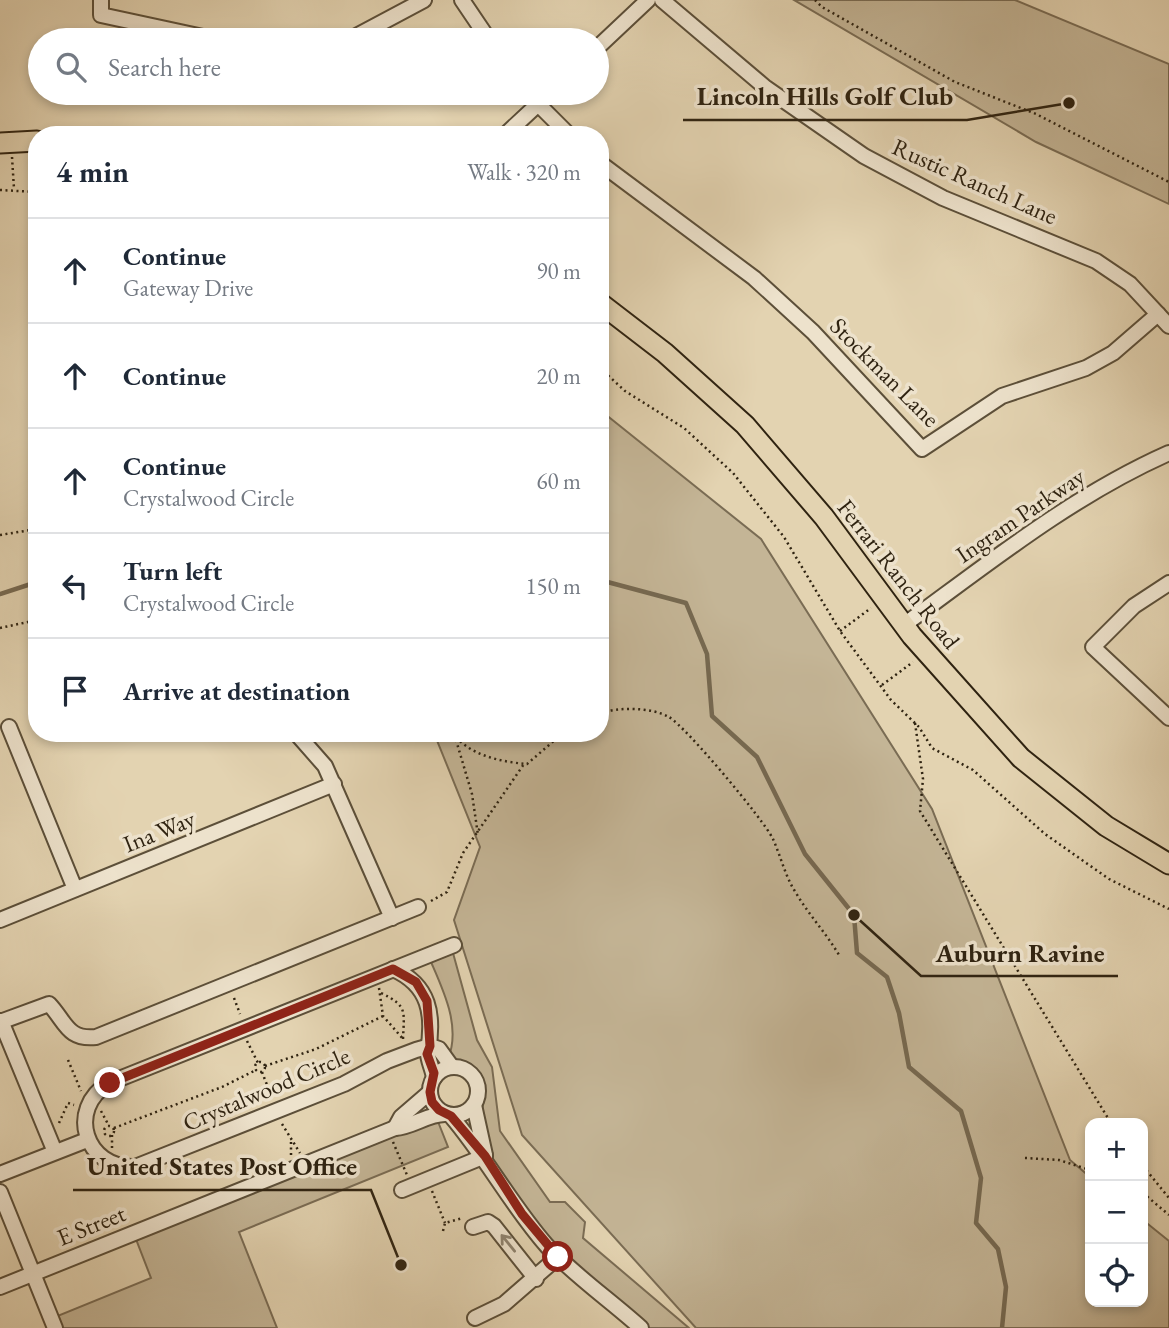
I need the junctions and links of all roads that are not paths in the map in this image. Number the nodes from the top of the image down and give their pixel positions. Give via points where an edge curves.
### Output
1 (101, 0) edge
2 (424, 0) edge
3 (461, 0) edge
4 (648, 0) edge
5 (662, 0) edge
6 (161, 28) edge
7 (372, 28) edge
8 (481, 28) edge
9 (609, 37) edge
10 (536, 106) joint
11 (515, 126) edge
12 (559, 126) edge
13 (28, 141) edge
14 (5, 142) edge
15 (609, 170) edge
16 (609, 310) edge
17 (1158, 314) junction
18 (1169, 326) edge
19 (1169, 453) edge
20 (1169, 583) edge
21 (904, 625) junction
22 (1169, 719) edge
23 (9, 727) dead end
24 (306, 742) edge
25 (334, 784) junction
26 (1169, 864) edge
27 (75, 889) junction
28 (418, 907) dead end
29 (391, 918) junction
30 (0, 920) edge
31 (454, 945) dead end
32 (393, 969) junction
33 (1, 1022) edge
34 (430, 1046) junction
35 (452, 1067) junction
36 (432, 1085) junction
37 (474, 1105) junction
38 (448, 1115) junction
39 (395, 1128) junction
40 (87, 1140) junction
41 (55, 1153) junction
42 (485, 1156) junction
43 (0, 1174) edge
44 (402, 1190) dead end
45 (0, 1192) edge
46 (473, 1227) dead end
47 (558, 1257) junction
48 (34, 1275) junction
49 (536, 1279) junction
50 (0, 1287) edge
51 (475, 1318) dead end
52 (55, 1328) edge
53 (641, 1328) edge

1 - 6 street via 101,15
2 - 7 street
3 - 8 street
4 - 9 street
5 - 17 street, Rustic Ranch Lane via 766,88 864,156 943,198 1096,261 1130,285
10 - 11 street
10 - 12 street
13 - 14 main road
15 - 17 street, Stockman Lane via 754,278 813,332 922,449 1002,396 1086,368 1113,353
16 - 21 main road, Ferrari Ranch Road via 745,425 824,517
17 - 18 street, Rustic Ranch Lane
19 - 21 street, Ingram Parkway via 1101,486
20 - 22 street via 1134,606 1094,647
21 - 26 main road, Ferrari Ranch Road via 1021,758 1106,826
23 - 27 street
24 - 25 street
25 - 27 street, Ina Way
25 - 29 street
27 - 30 street, Ina Way
28 - 29 street
29 - 33 street via 96,1037 71,1033 49,1004
31 - 32 street
32 - 34 street via 409,976 424,992
32 - 40 street via 110,1083 97,1092 85,1113
33 - 41 street
34 - 35 street via 439,1049
34 - 36 street
34 - 40 street, Crystalwood Circle via 142,1166 111,1164
35 - 36 street
35 - 37 street via 464,1069 476,1082
36 - 38 street via 435,1107
36 - 39 street, E Street
37 - 38 street via 464,1114
37 - 42 street
38 - 39 street, E Street via 436,1114
38 - 42 street
39 - 48 street, E Street
40 - 41 street
41 - 43 street
42 - 44 street
42 - 47 street via 522,1214
45 - 48 street
49 -> 46 street via 494,1226 488,1222
47 - 49 street
47 - 53 street
48 - 50 street, E Street
48 - 52 street
49 - 51 street via 504,1304

